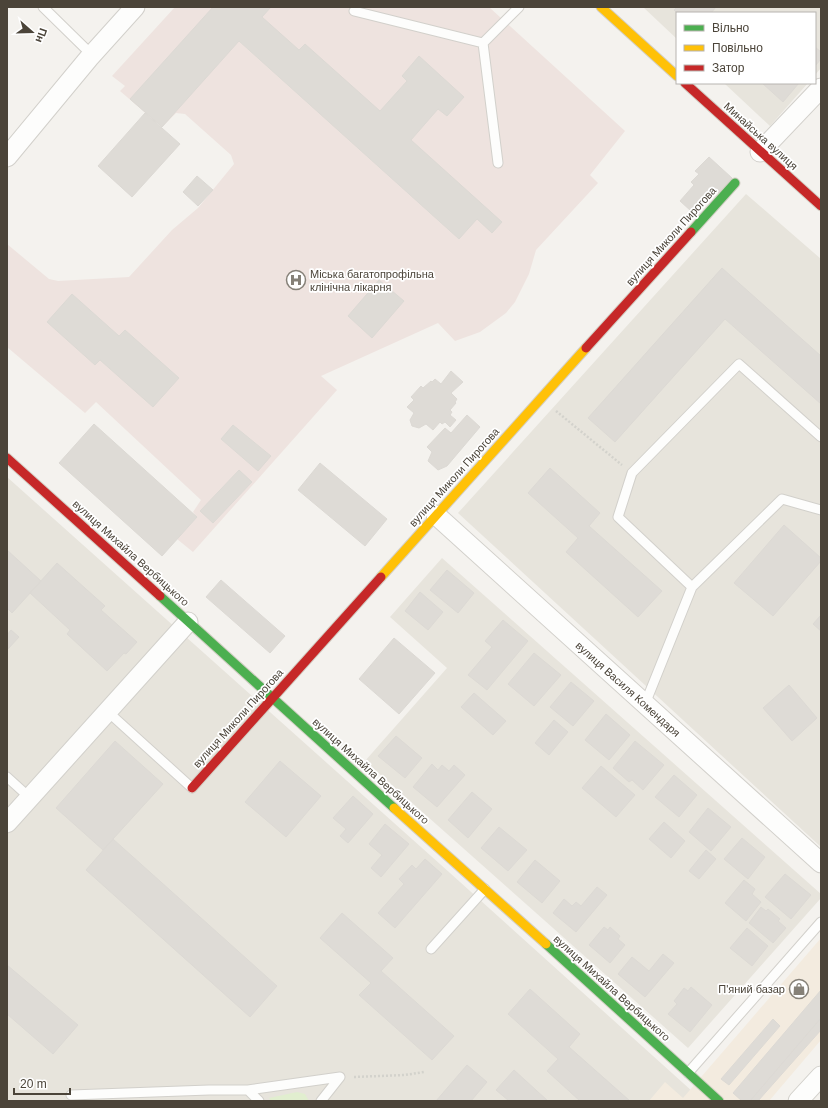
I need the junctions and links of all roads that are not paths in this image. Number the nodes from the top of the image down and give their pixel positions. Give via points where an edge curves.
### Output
1 (43, 7) edge
2 (135, 7) edge
3 (519, 7) edge
4 (601, 7) edge
5 (354, 10) dead end
6 (483, 43) junction
7 (92, 54) junction
8 (676, 75) edge
9 (686, 84) edge
10 (821, 88) edge
11 (760, 152) junction
12 (7, 157) edge
13 (498, 163) dead end
14 (735, 183) dead end
15 (821, 206) edge
16 (821, 437) edge
17 (7, 458) edge
18 (821, 510) edge
19 (436, 515) junction
20 (692, 587) junction
21 (188, 622) junction
22 (272, 697) junction
23 (646, 704) junction
24 (107, 711) junction
25 (7, 777) edge
26 (192, 788) joint
27 (29, 797) junction
28 (7, 823) edge
29 (821, 863) edge
30 (485, 889) junction
31 (821, 922) edge
32 (431, 949) dead end
33 (688, 1073) junction
34 (821, 1076) edge
35 (248, 1090) junction
36 (71, 1095) dead end
37 (259, 1101) edge
38 (321, 1101) edge
39 (719, 1101) edge
40 (798, 1101) edge

1 - 7 lane
2 - 7 street
3 - 6 lane
4 - 8 street
5 - 6 lane
6 - 13 lane
7 - 12 street
9 - 11 street, Минайська вулиця
10 - 11 street
11 - 15 street, Минайська вулиця
14 - 19 street, вулиця Миколи Пирогова
16 - 20 lane via 739,364 632,473 618,517
17 - 21 street, вулиця Михайла Вербицького
18 - 20 lane via 782,499
19 - 22 street, вулиця Миколи Пирогова
19 - 23 street, вулиця Василя Комендаря
20 - 23 lane
21 - 22 street, вулиця Михайла Вербицького
21 - 24 street
22 - 26 street, вулиця Миколи Пирогова
22 - 30 street, вулиця Михайла Вербицького
23 - 29 street, вулиця Василя Комендаря
24 - 26 lane
24 - 27 street
25 - 27 lane
27 - 28 street
30 - 32 lane
30 - 33 street, вулиця Михайла Вербицького
31 - 33 lane
33 - 39 street, вулиця Михайла Вербицького
34 - 40 street
35 - 36 lane
35 - 37 lane
35 - 38 lane via 340,1077

